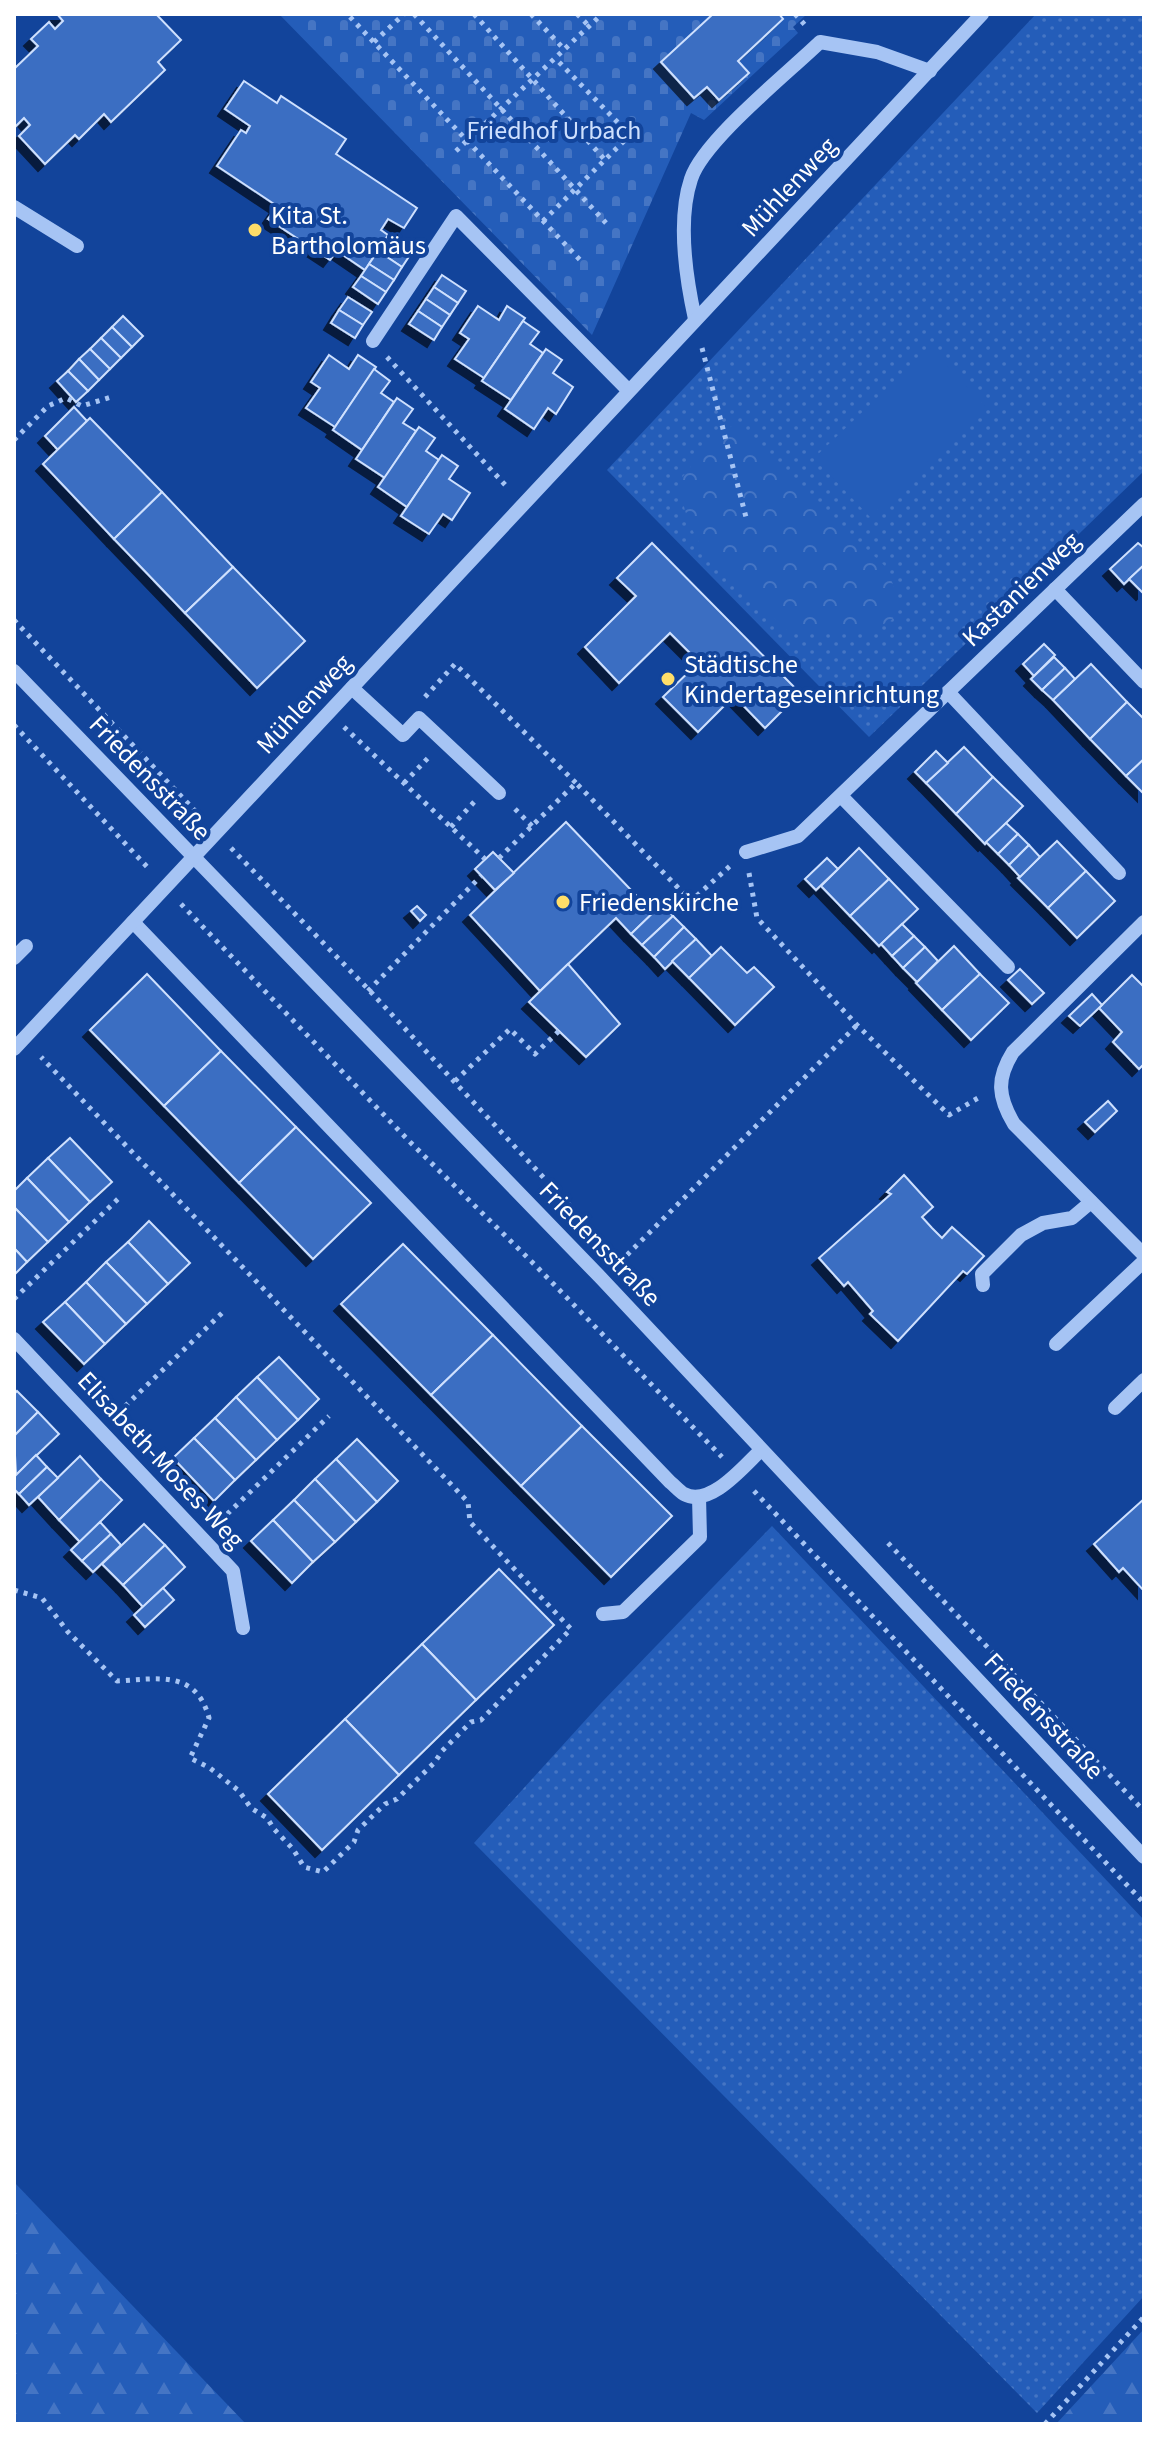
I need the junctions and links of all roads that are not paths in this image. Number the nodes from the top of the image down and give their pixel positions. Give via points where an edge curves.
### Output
1 (982, 14) edge
2 (930, 71) junction
3 (14, 207) edge
4 (77, 246) dead end
5 (695, 319) junction
6 (373, 341) road end
7 (628, 390) junction
8 (1144, 504) edge
9 (1055, 589) junction
10 (14, 671) edge
11 (1144, 682) edge
12 (352, 688) junction
13 (948, 692) junction
14 (494, 789) road end
15 (841, 796) junction
16 (746, 852) road end
17 (193, 860) junction
18 (1119, 873) dead end
19 (133, 922) junction
20 (1144, 922) edge
21 (26, 946) dead end
22 (14, 958) edge
23 (1008, 967) dead end
24 (19, 1044) edge
25 (1091, 1202) junction
26 (1144, 1258) edge
27 (983, 1285) dead end
28 (14, 1339) edge
29 (1056, 1344) dead end
30 (1144, 1380) edge
31 (1115, 1408) dead end
32 (761, 1450) junction
33 (699, 1497) junction
34 (603, 1614) dead end
35 (243, 1628) dead end
36 (1144, 1857) edge

1 - 2 street, Mühlenweg
2 - 5 street, Mühlenweg
2 - 5 street via 877,52 820,42 705,150 685,202 686,277
3 - 4 street
5 - 7 street, Mühlenweg
6 - 7 street via 456,216
7 - 12 street, Mühlenweg
8 - 9 street, Kastanienweg
9 - 11 street
9 - 13 street, Kastanienweg
10 - 17 street, Friedensstraße
12 - 14 street via 403,735 419,718
12 - 17 street, Mühlenweg
13 - 15 street, Kastanienweg
13 - 18 street
15 - 16 street, Kastanienweg via 798,836
15 - 23 street
17 - 19 street, Mühlenweg
17 - 32 street, Friedensstraße via 601,1278
19 - 24 street, Mühlenweg
19 - 33 street via 670,1482 686,1495
20 - 25 street via 1002,1069 1005,1108 1014,1124
21 - 22 street
25 - 26 street
25 - 27 street via 1072,1218 1043,1223 1021,1235 982,1274
26 - 29 street
28 - 35 street, Elisabeth-Moses-Weg via 233,1571
30 - 31 street
32 - 33 street via 713,1494
32 - 36 street, Friedensstraße
33 - 34 street via 700,1537 623,1612

